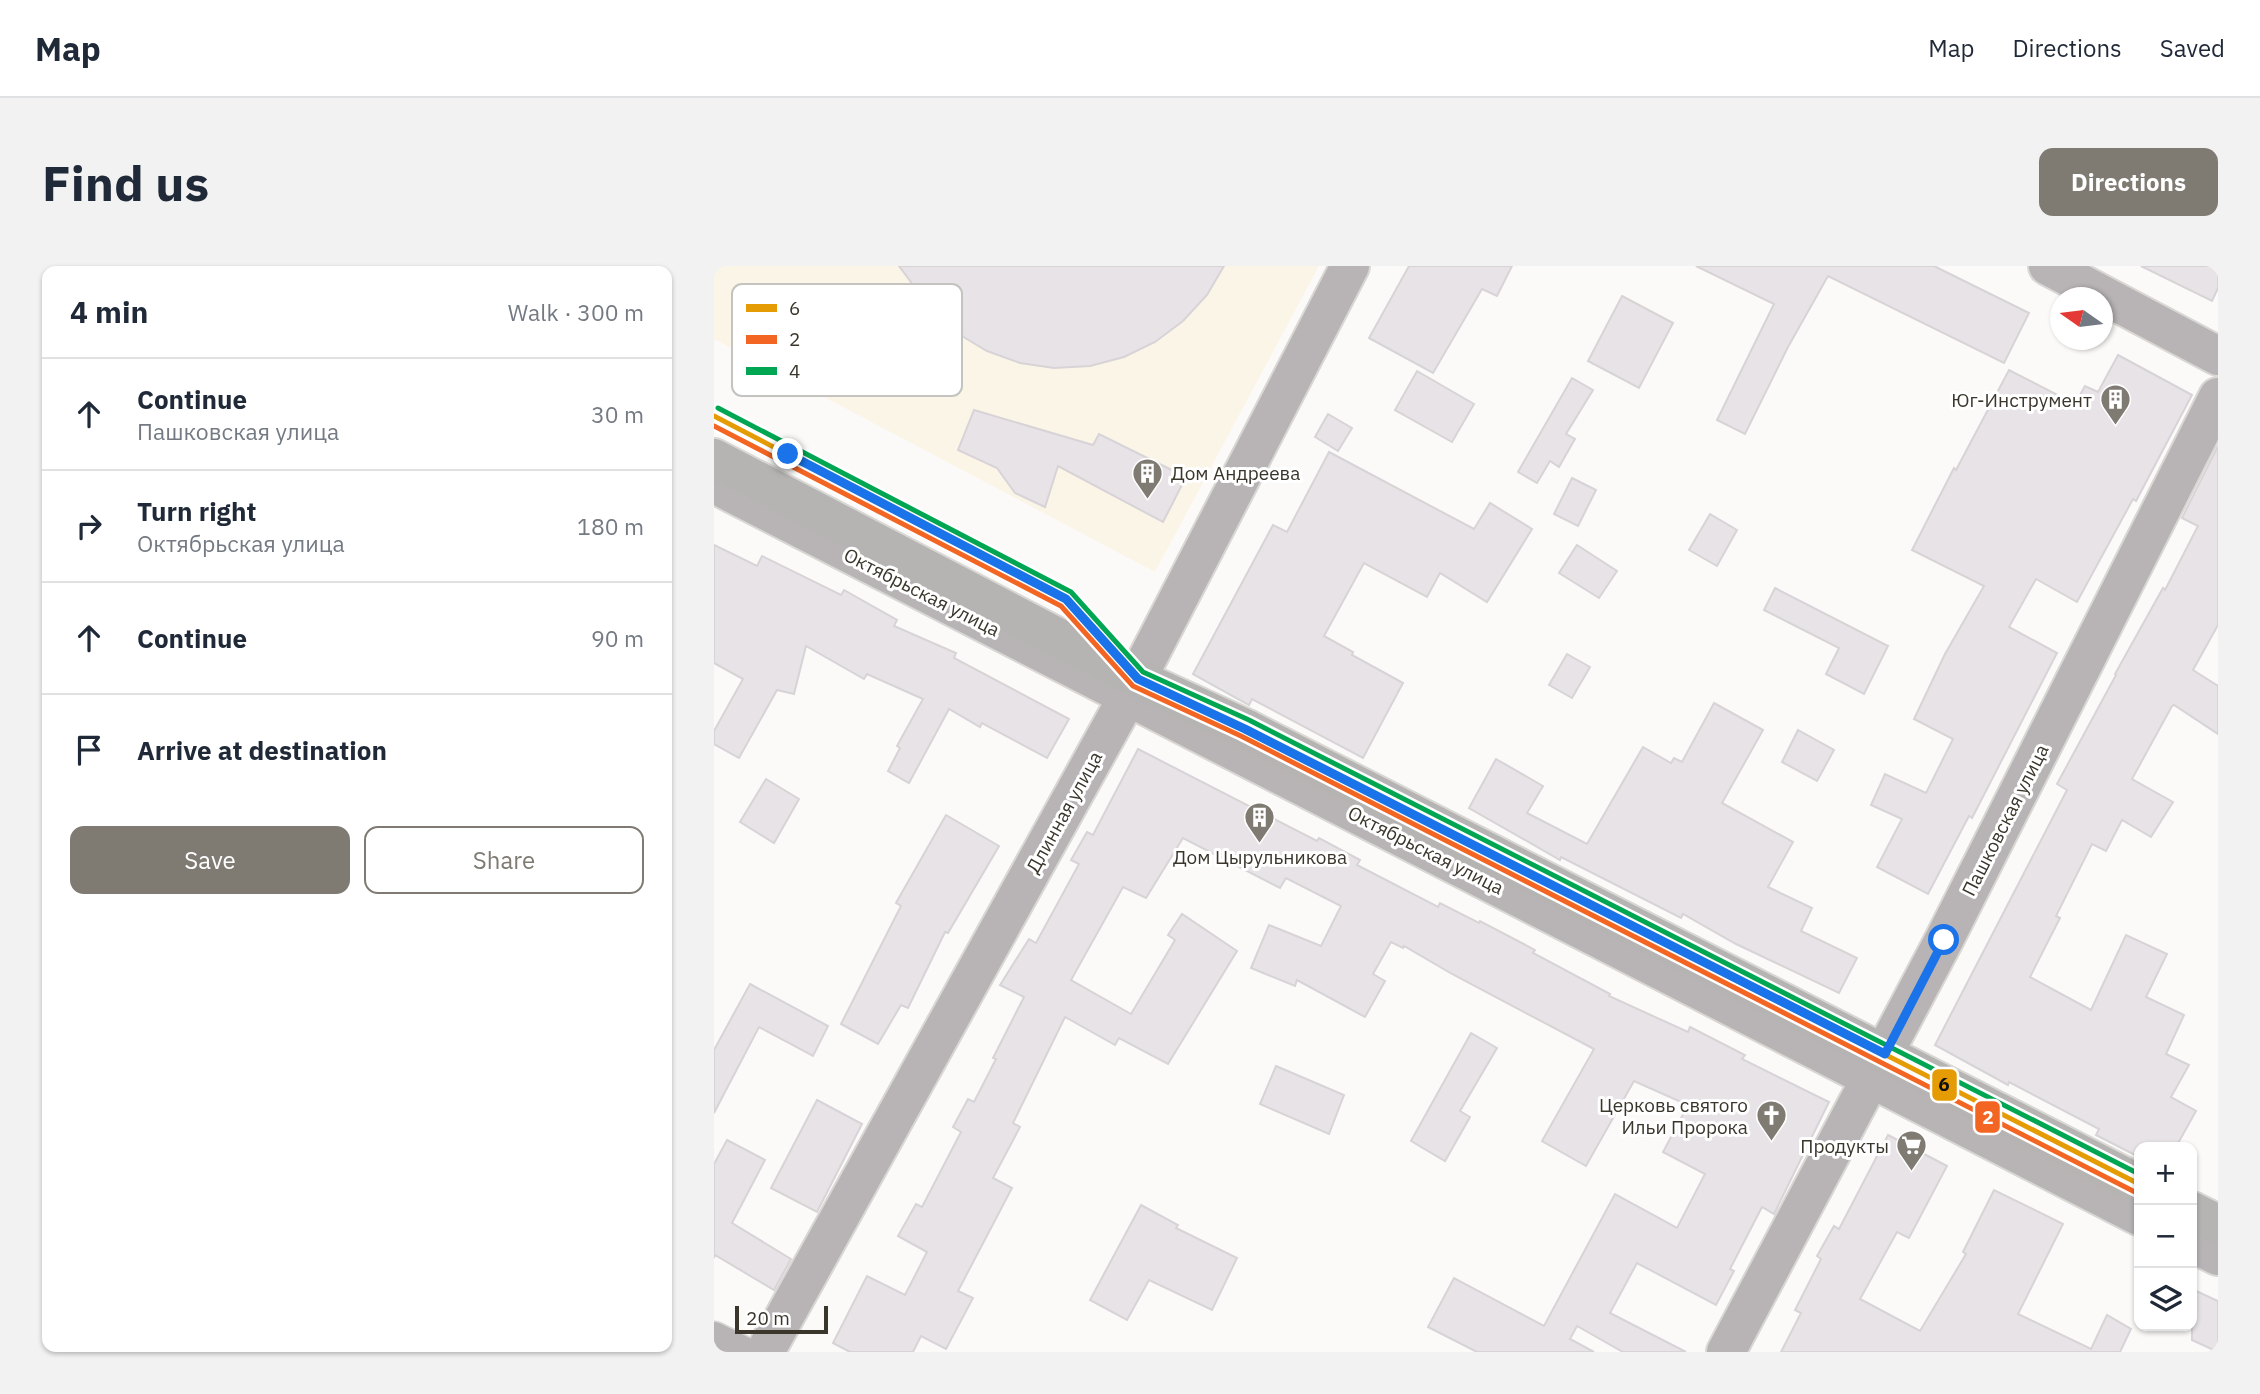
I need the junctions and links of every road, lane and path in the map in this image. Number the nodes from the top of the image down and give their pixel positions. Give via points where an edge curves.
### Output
1 (1350, 266) edge
2 (2048, 266) edge
3 (2218, 356) edge
4 (2218, 397) edge
5 (714, 416) edge
6 (714, 458) edge
7 (714, 484) edge
8 (1132, 688) junction
9 (1878, 1066) junction
10 (2134, 1182) edge
11 (2134, 1213) edge
12 (2197, 1214) edge
13 (2218, 1224) edge
14 (2197, 1246) edge
15 (2218, 1256) edge
16 (714, 1338) edge
17 (742, 1352) edge
18 (765, 1352) edge
19 (1726, 1352) edge

1 - 8 street, Длинная улица
2 - 3 street
4 - 9 street, Пашковская улица
5 - 8 lane via 1066,599
6 - 8 main road, Октябрьская улица
7 - 8 street, Октябрьская улица
8 - 9 main road, Октябрьская улица via 1245,729
8 - 18 street, Длинная улица
9 - 10 main road, Октябрьская улица
9 - 11 street, Октябрьская улица
9 - 19 street, Пашковская улица
12 - 13 main road
14 - 15 street
16 - 17 street

